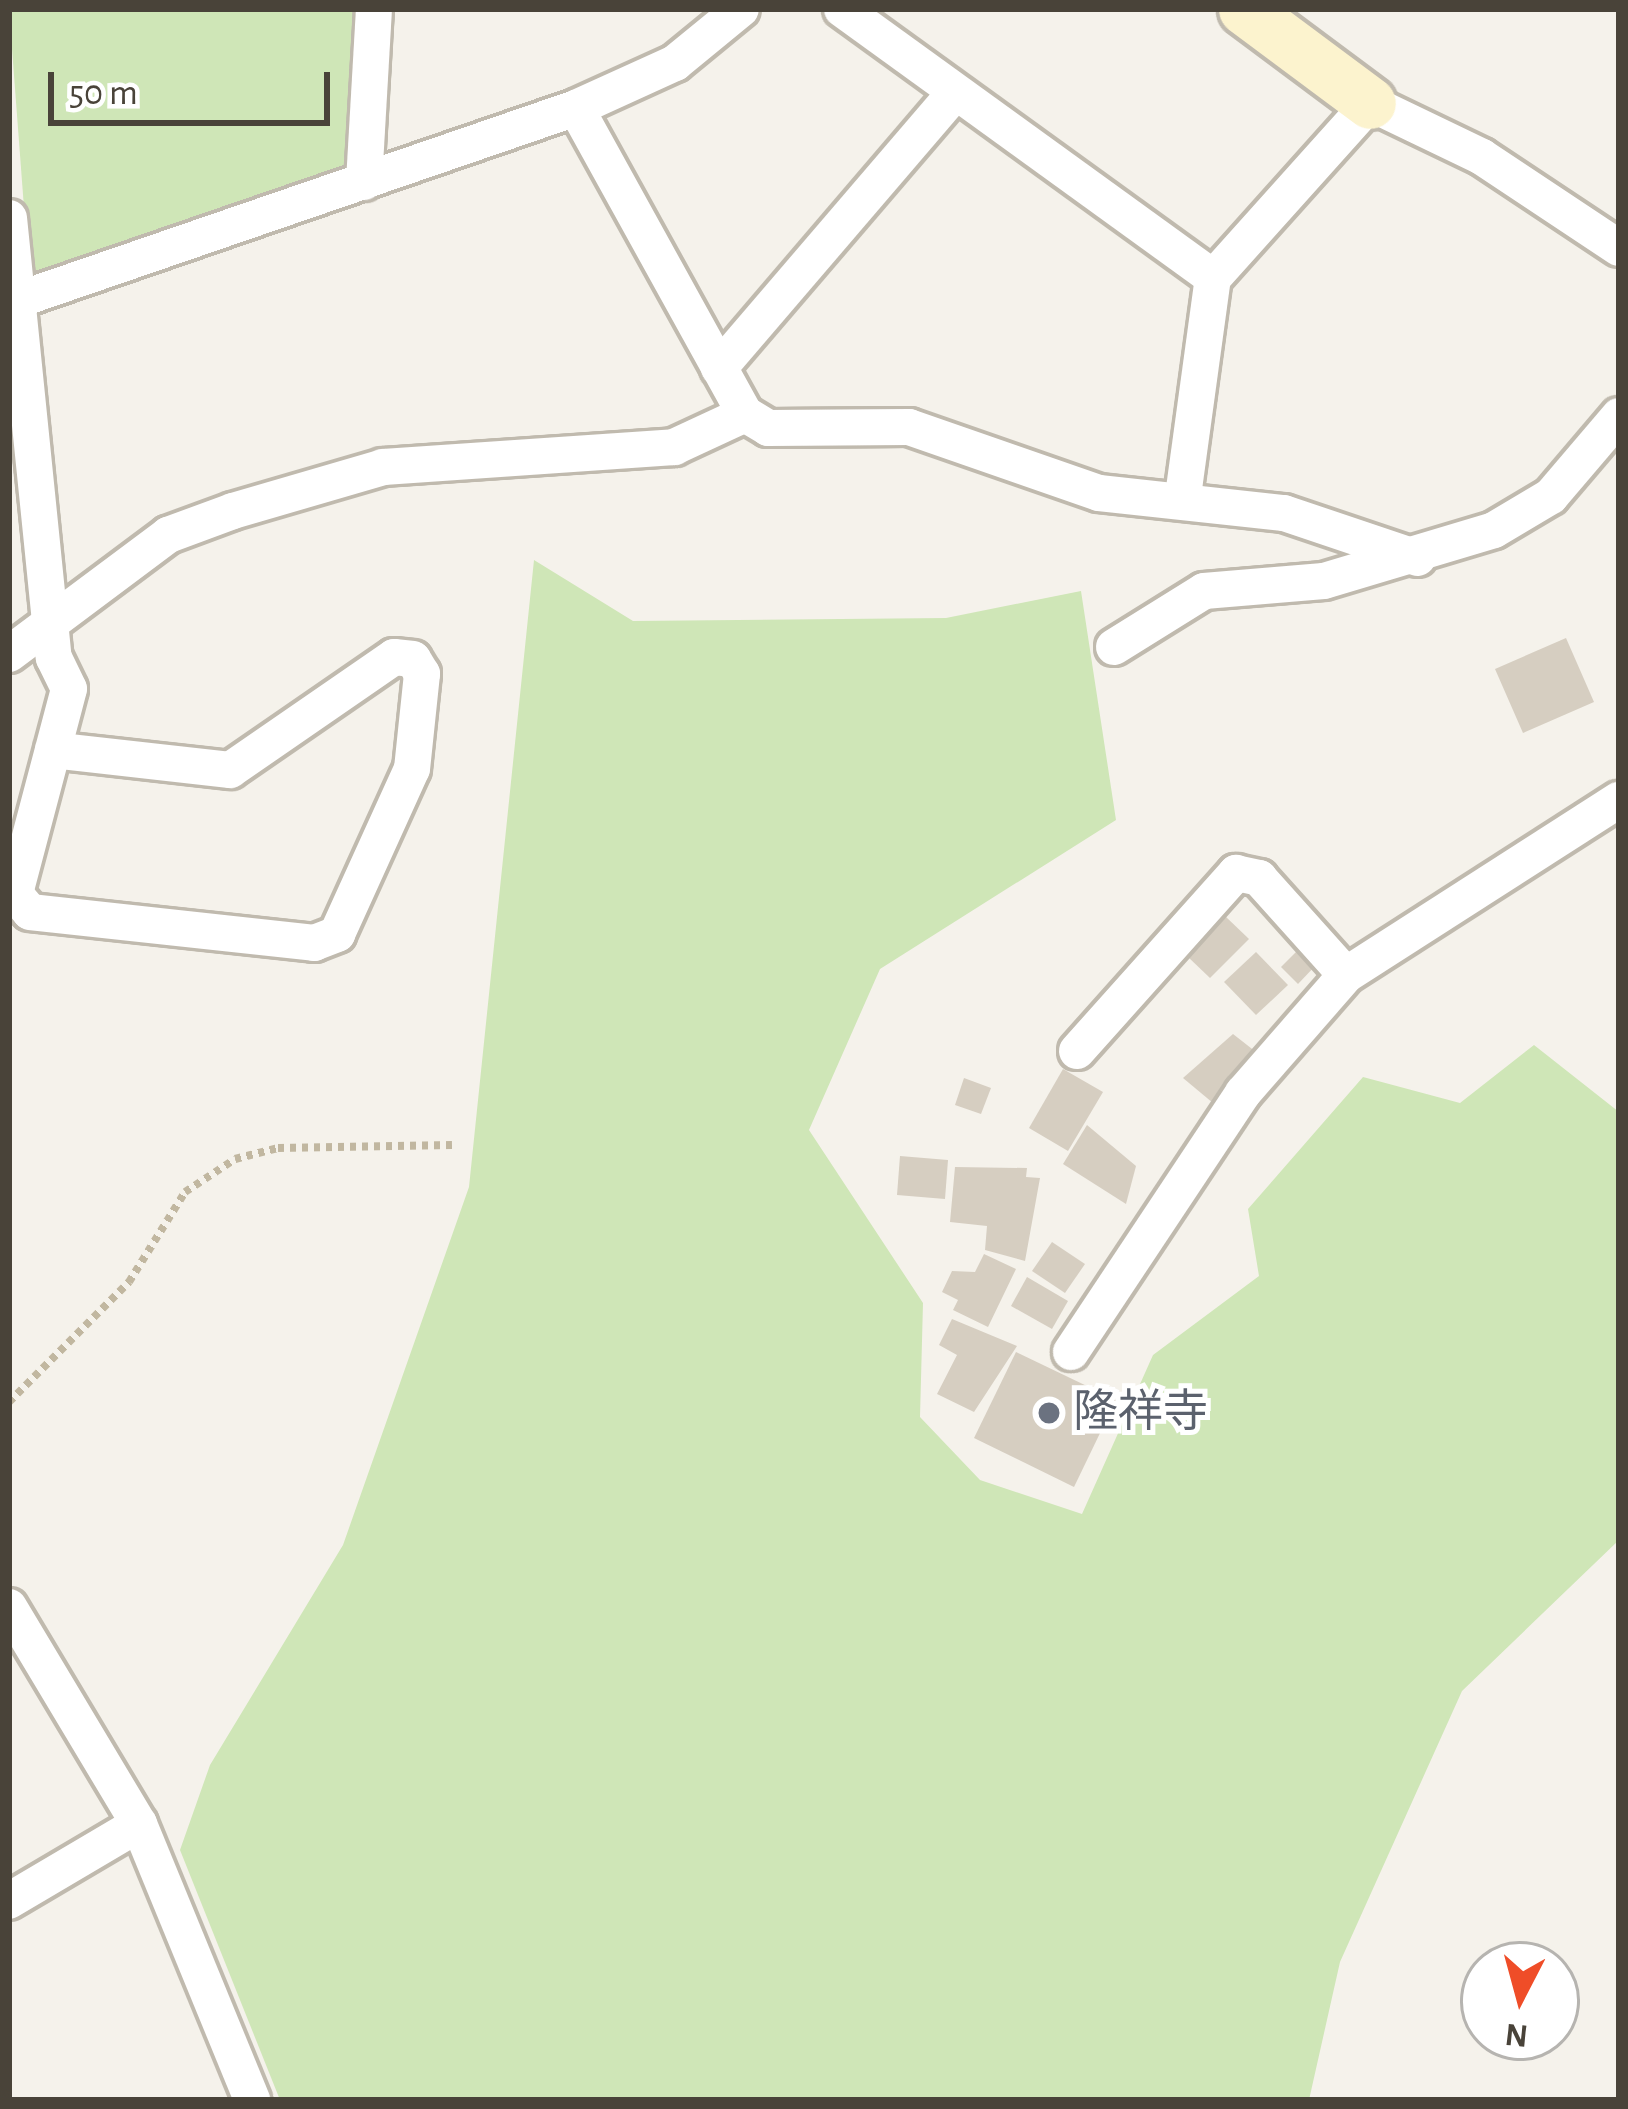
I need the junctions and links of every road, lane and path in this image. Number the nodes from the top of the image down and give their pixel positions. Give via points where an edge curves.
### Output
1 (374, 9) edge
2 (741, 9) edge
3 (842, 9) edge
4 (1244, 9) edge
5 (955, 94) junction
6 (1370, 103) junction
7 (576, 108) junction
8 (364, 182) junction
9 (9, 218) edge
10 (1619, 248) edge
11 (1213, 278) junction
12 (13, 303) edge
13 (719, 368) junction
14 (745, 414) junction
15 (1619, 416) edge
16 (1183, 496) junction
17 (1418, 558) junction
18 (51, 617) junction
19 (1114, 647) dead end
20 (9, 654) edge
21 (53, 750) junction
22 (1619, 800) edge
23 (1346, 975) junction
24 (1078, 1051) dead end
25 (452, 1145) dead end
26 (1071, 1352) dead end
27 (9, 1402) edge
28 (9, 1607) edge
29 (139, 1823) junction
30 (9, 1901) edge
31 (252, 2100) edge

1 - 8 street
2 - 7 street via 675,63
3 - 5 street
4 - 6 street
5 - 11 street
5 - 13 street
6 - 10 street via 1482,157
6 - 11 street
7 - 8 street
7 - 13 street
8 - 12 street
9 - 12 street
11 - 16 street
12 - 18 street
13 - 14 street
14 - 16 street via 768,428 909,427 1099,493 1167,503
14 - 18 street via 674,447 383,466 168,535
15 - 17 street via 1538,506
16 - 17 street via 1284,513
17 - 19 street via 1324,581 1204,591
18 - 20 street
18 - 21 street via 69,689
21 - 21 street via 230,770 394,657 412,659 422,674 412,769 338,934 314,943 30,911 15,894
22 - 23 street
23 - 24 street via 1259,878 1237,873
23 - 26 street via 1243,1093
25 - 27 path via 278,1148 235,1159 185,1192 129,1282
28 - 29 street
29 - 30 street
29 - 31 street

